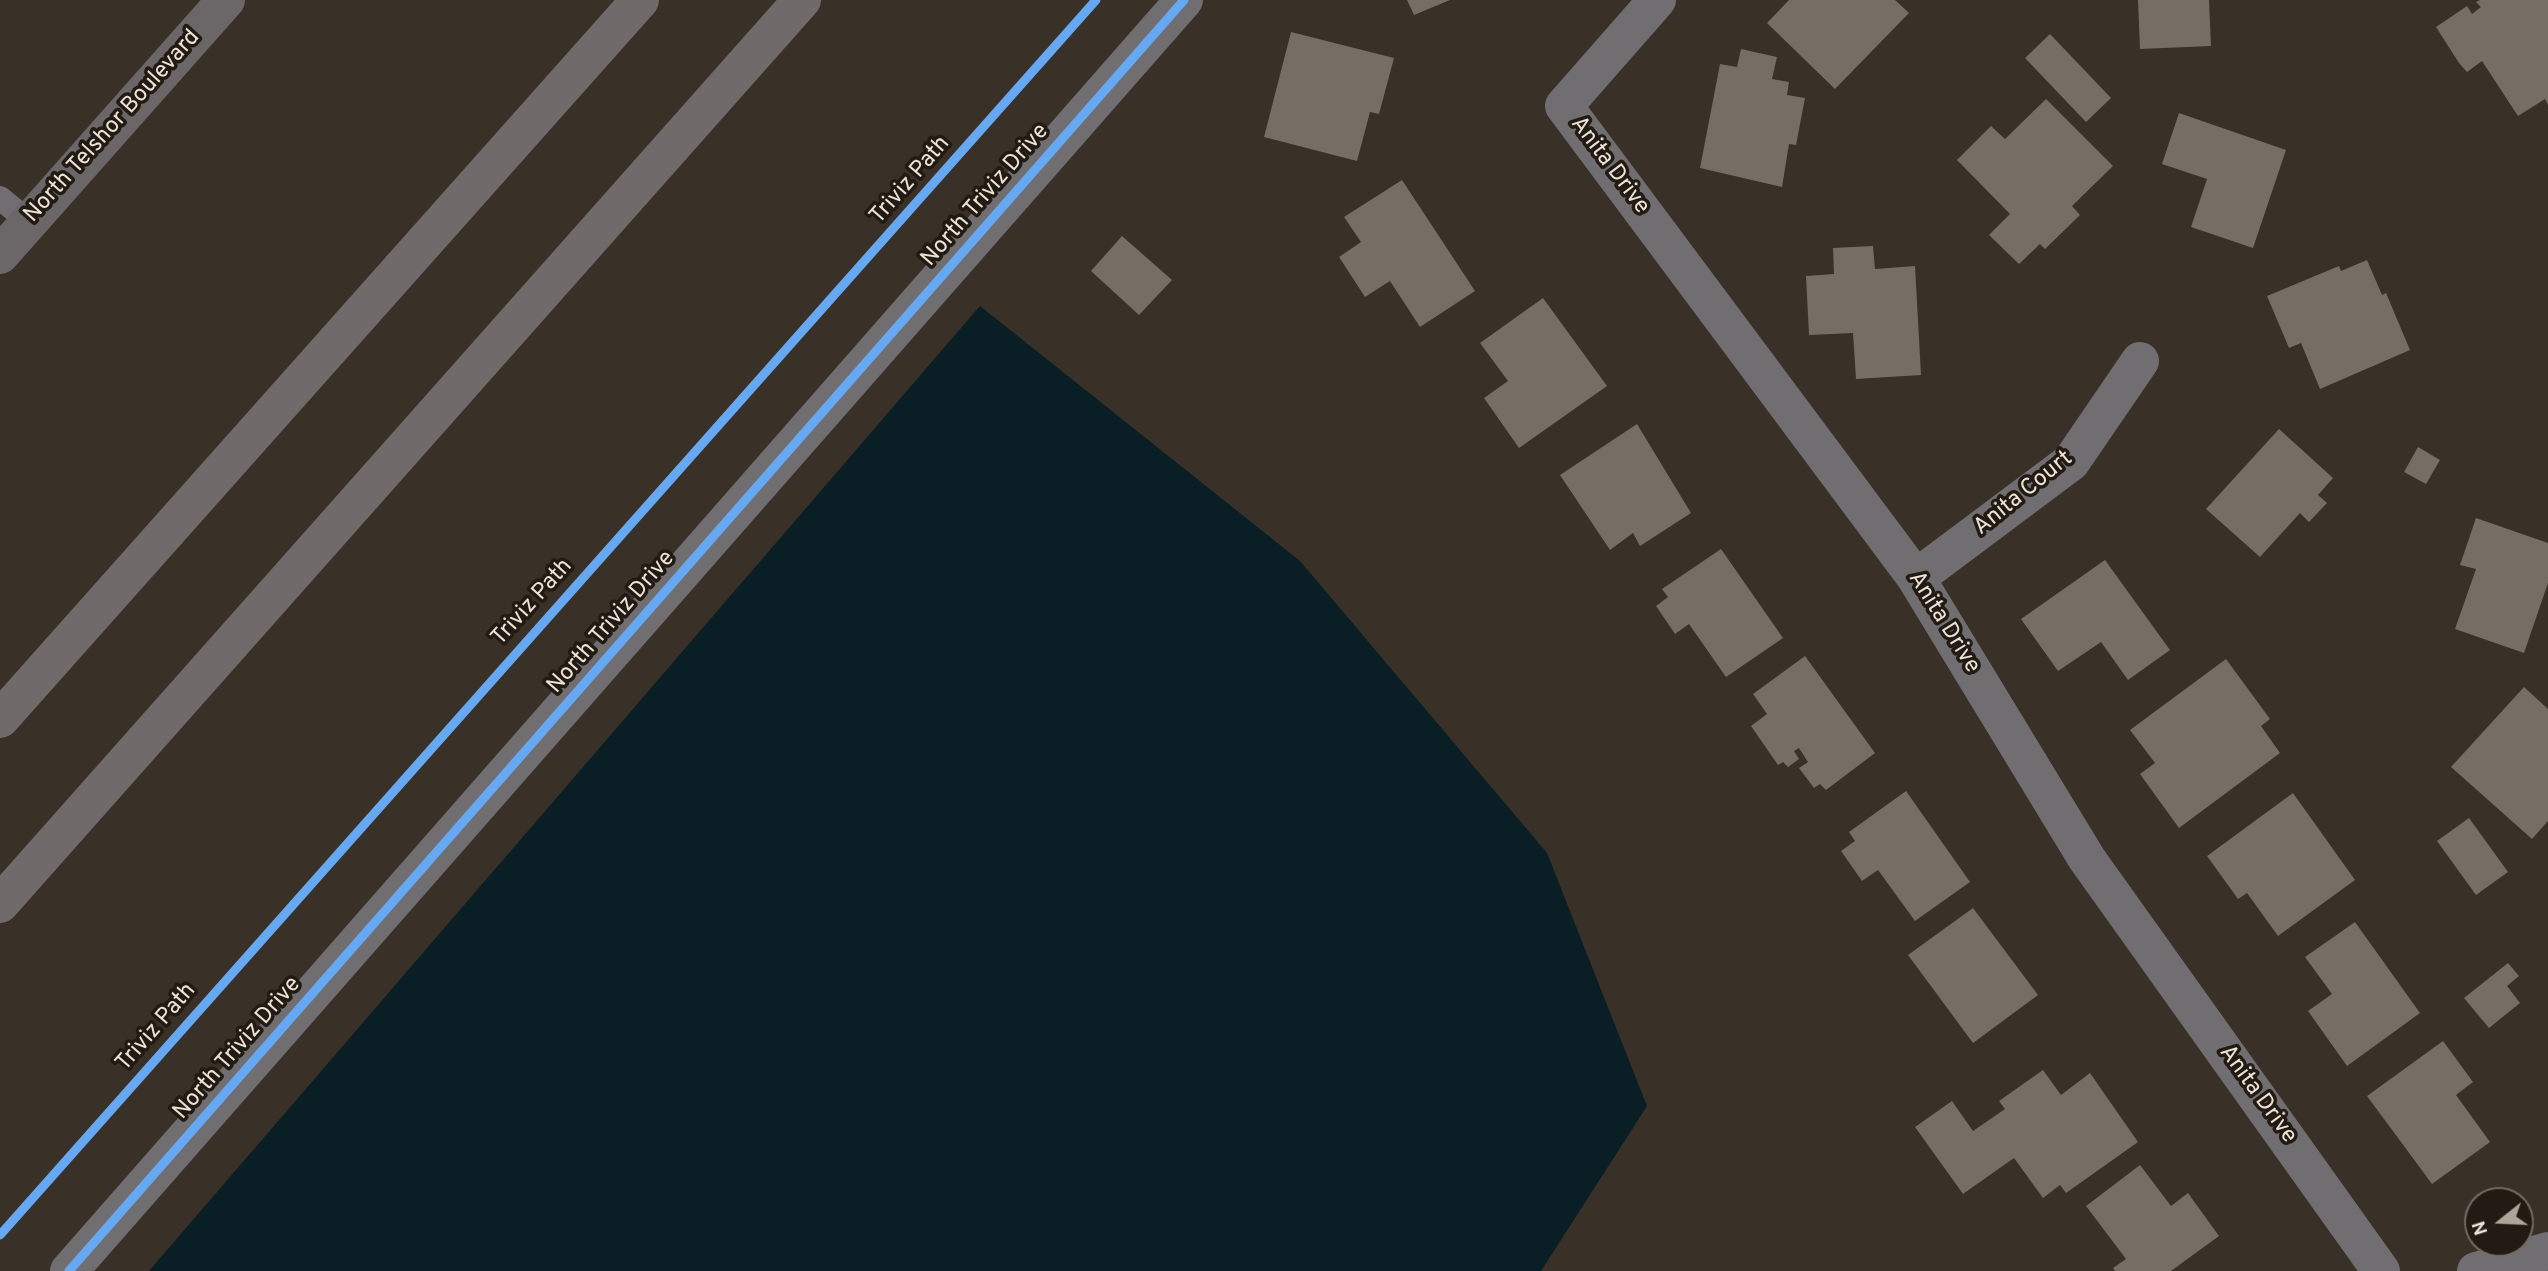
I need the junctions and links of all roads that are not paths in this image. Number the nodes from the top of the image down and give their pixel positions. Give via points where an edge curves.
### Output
1 (226, 0) edge
2 (640, 0) edge
3 (802, 0) edge
4 (1184, 0) edge
5 (1657, 0) edge
6 (0, 198) edge
7 (29, 222) junction
8 (0, 255) edge
9 (2140, 361) dead end
10 (1916, 578) junction
11 (0, 719) edge
12 (0, 904) edge
13 (2548, 1251) edge
14 (69, 1271) edge
15 (2381, 1271) edge
16 (2476, 1271) edge

1 - 7 main road, North Telshor Boulevard
2 - 11 highway
3 - 12 highway
4 - 14 street, North Triviz Drive
5 - 10 street, Anita Drive via 1564,106
6 - 7 lane
7 - 8 main road, North Telshor Boulevard
9 - 10 street, Anita Court via 2071,462
10 - 15 street, Anita Drive via 2087,859
13 - 16 street

